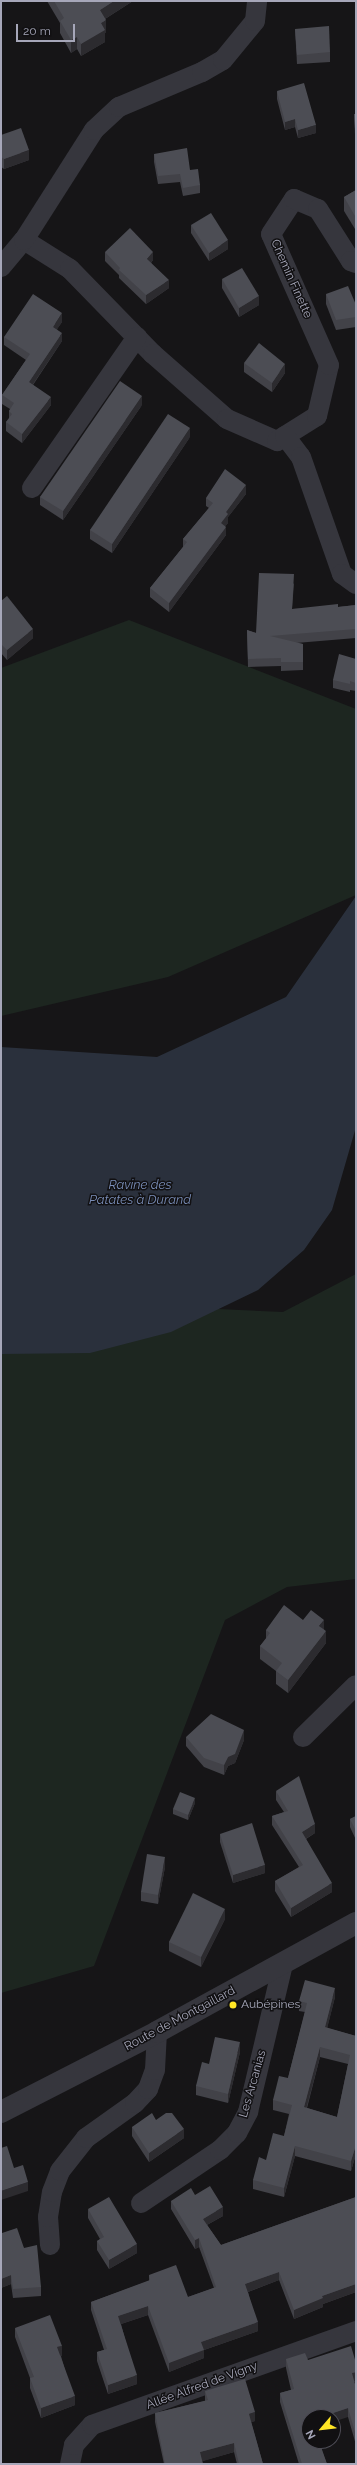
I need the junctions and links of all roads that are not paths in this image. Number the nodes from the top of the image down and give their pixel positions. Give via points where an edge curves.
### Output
1 (257, 1) edge
2 (24, 240) junction
3 (356, 263) edge
4 (1, 267) edge
5 (137, 337) junction
6 (285, 436) junction
7 (32, 488) dead end
8 (356, 584) edge
9 (356, 1685) edge
10 (303, 1737) dead end
11 (356, 1923) edge
12 (283, 1964) junction
13 (156, 2032) junction
14 (1, 2112) edge
15 (141, 2203) dead end
16 (50, 2245) dead end
17 (356, 2331) edge
18 (70, 2464) edge

1 - 2 street via 255,21 223,60 202,72 119,107 94,130
2 - 4 street
2 - 5 street, Chemin Finette via 70,269
3 - 6 street, Chemin Finette via 351,261 318,210 294,199 271,234 329,365 317,416
5 - 6 street, Chemin Finette via 227,420 276,441
5 - 7 street
6 - 8 street via 300,456 342,574
9 - 10 street
11 - 12 street, Route de Montgaillard
12 - 13 street, Route de Montgaillard
12 - 15 street, Les Arcanias via 248,2112 237,2133 220,2150
13 - 14 street, Route de Montgaillard
13 - 16 street via 155,2070 148,2089 135,2103 86,2138 60,2171 52,2192 48,2218
17 - 18 street, Allée Alfred de Vigny via 92,2425 74,2445

